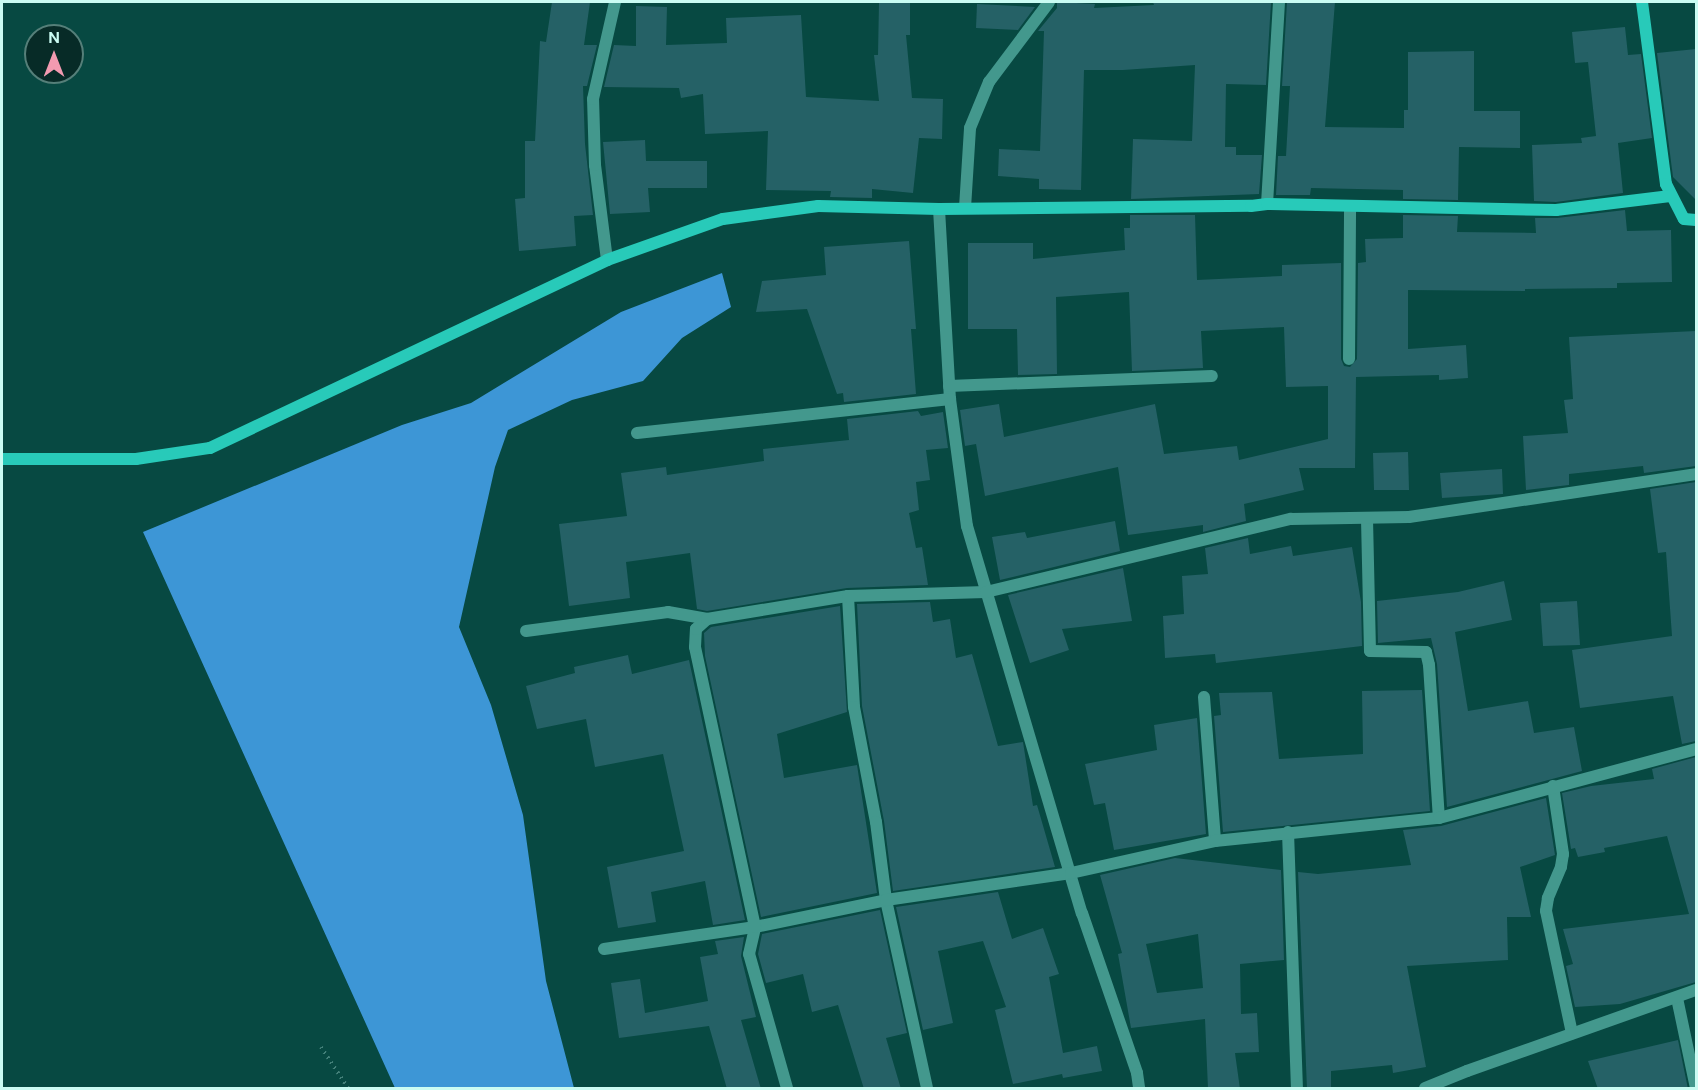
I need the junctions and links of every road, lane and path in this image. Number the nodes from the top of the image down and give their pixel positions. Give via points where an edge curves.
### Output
1 (615, 2) edge
2 (1049, 2) edge
3 (1279, 2) edge
4 (1642, 2) edge
5 (1670, 196) junction
6 (1267, 204) junction
7 (1350, 207) junction
8 (965, 208) junction
9 (939, 209) junction
10 (1696, 220) edge
11 (607, 260) junction
12 (1349, 359) dead end
13 (1212, 376) dead end
14 (949, 392) junction
15 (637, 433) dead end
16 (2, 459) edge
17 (1696, 474) edge
18 (1367, 519) junction
19 (986, 592) junction
20 (848, 596) junction
21 (707, 619) junction
22 (526, 631) dead end
23 (1204, 697) dead end
24 (1696, 749) edge
25 (1554, 786) junction
26 (1439, 818) junction
27 (1288, 832) junction
28 (1215, 841) junction
29 (1071, 873) junction
30 (886, 900) junction
31 (755, 927) junction
32 (604, 949) dead end
33 (1696, 990) edge
34 (1677, 998) junction
35 (1572, 1033) junction
36 (321, 1047) dead end
37 (1452, 1083) edge
38 (348, 1089) edge
39 (787, 1089) edge
40 (927, 1089) edge
41 (1139, 1089) edge
42 (1297, 1089) edge
43 (1425, 1089) edge
44 (1696, 1089) edge

1 - 11 street via 593,99 595,165
2 - 8 street via 989,82 970,128
3 - 6 street
4 - 5 street
5 - 7 street via 1556,210
5 - 10 street via 1684,219
6 - 7 street
6 - 8 street
7 - 12 street
8 - 9 street
9 - 11 street via 818,206 723,219
9 - 14 street
11 - 16 street via 210,448 136,459
13 - 14 street
14 - 15 street
14 - 19 street via 967,526
17 - 18 street via 1409,517
18 - 19 street via 1291,519
18 - 26 street via 1370,651 1426,652
19 - 20 street
19 - 29 street
20 - 21 street
20 - 30 street via 854,707
21 - 22 street via 668,612
21 - 31 street via 696,629 695,647
23 - 28 street
24 - 25 street
25 - 26 street
25 - 35 street via 1563,854 1545,911
26 - 27 street
27 - 28 street
27 - 42 street
28 - 29 street
29 - 30 street
29 - 41 street
30 - 31 street
30 - 40 street
31 - 32 street
31 - 39 street via 749,954
33 - 34 street
34 - 35 street
34 - 44 street
35 - 37 street
36 - 38 path
37 - 43 street

